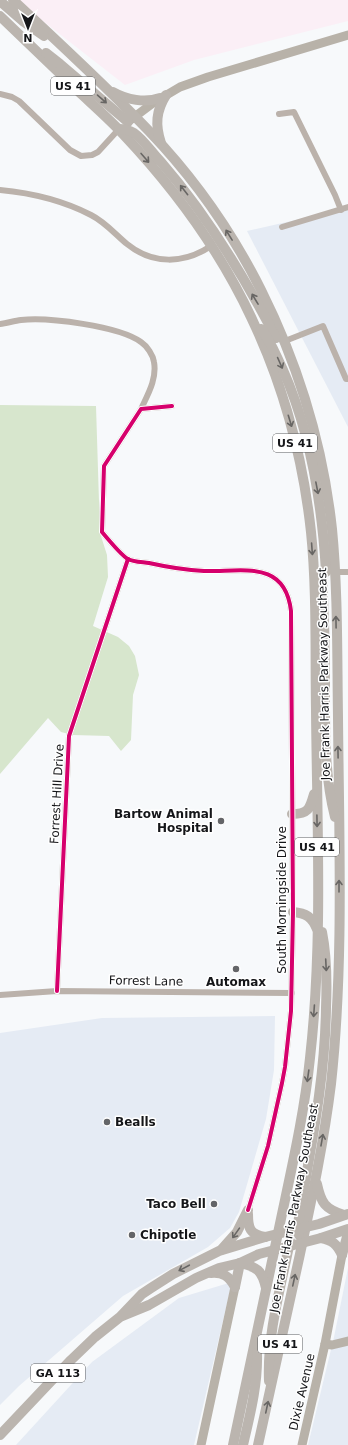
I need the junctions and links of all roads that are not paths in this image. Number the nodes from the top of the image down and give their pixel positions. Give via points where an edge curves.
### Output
1 (13, 0) edge
2 (0, 1) edge
3 (0, 16) edge
4 (348, 35) edge
5 (27, 42) junction
6 (67, 51) junction
7 (104, 87) junction
8 (0, 94) edge
9 (163, 96) junction
10 (279, 114) dead end
11 (131, 120) junction
12 (119, 129) junction
13 (164, 148) junction
14 (0, 190) edge
15 (348, 208) edge
16 (341, 210) junction
17 (282, 227) dead end
18 (211, 246) junction
19 (0, 324) edge
20 (285, 341) junction
21 (290, 355) junction
22 (348, 379) edge
23 (172, 406) dead end
24 (141, 409) junction
25 (128, 559) junction
26 (324, 572) junction
27 (348, 572) edge
28 (316, 782) junction
29 (339, 791) junction
30 (348, 803) edge
31 (292, 814) junction
32 (339, 830) junction
33 (293, 912) junction
34 (317, 912) junction
35 (348, 913) edge
36 (339, 925) junction
37 (317, 930) junction
38 (57, 991) junction
39 (292, 993) junction
40 (0, 995) edge
41 (316, 1179) junction
42 (248, 1210) junction
43 (347, 1214) edge
44 (298, 1229) junction
45 (348, 1229) edge
46 (348, 1233) edge
47 (278, 1234) junction
48 (266, 1237) junction
49 (321, 1238) junction
50 (302, 1243) junction
51 (289, 1246) junction
52 (274, 1250) junction
53 (219, 1251) junction
54 (342, 1255) junction
55 (240, 1263) junction
56 (205, 1274) junction
57 (235, 1287) junction
58 (266, 1291) junction
59 (120, 1317) junction
60 (257, 1335) junction
61 (348, 1341) edge
62 (325, 1344) junction
63 (270, 1392) junction
64 (0, 1435) edge
65 (303, 1441) edge
66 (260, 1443) edge
67 (201, 1445) edge
68 (233, 1445) edge
69 (243, 1445) edge
70 (298, 1445) edge

1 - 6 main road, Joe Frank Harris Parkway Southeast / US 41
2 - 6 main road via 36,31
3 - 5 main road, Joe Frank Harris Parkway Southeast / US 41
4 - 9 street via 208,77
5 -> 11 main road via 51,56
5 - 12 main road, Joe Frank Harris Parkway Southeast / US 41
6 - 7 main road, Joe Frank Harris Parkway Southeast / US 41
7 - 9 main road via 132,99 148,100
7 - 11 main road, Joe Frank Harris Parkway Southeast / US 41
8 - 12 street via 19,101 70,150 82,156 98,152
9 - 11 street
9 - 13 main road via 157,121
10 - 16 street via 294,112
11 - 12 street
11 - 13 main road, Joe Frank Harris Parkway Southeast / US 41
12 -> 18 main road, Joe Frank Harris Parkway Southeast / US 41 via 186,208
21 -> 12 main road via 281,347 260,308 192,200 137,136 130,131
20 -> 13 main road, Joe Frank Harris Parkway Southeast / US 41 via 261,289 234,243 196,187
14 - 18 street via 27,193 82,211 106,225 133,249 160,259 189,258
15 - 16 street
16 - 17 street
18 -> 26 main road, Joe Frank Harris Parkway Southeast / US 41 via 228,272 252,319 282,398 298,452
19 - 24 street via 21,320 69,322 127,334 141,342 154,362 152,387
20 - 21 main road, Joe Frank Harris Parkway Southeast / US 41
20 - 22 street via 323,326 346,380
26 -> 21 main road, Joe Frank Harris Parkway Southeast / US 41 via 332,524 310,414
23 - 24 street
24 - 25 street via 104,466 102,532
25 - 31 street, South Morningside Drive via 184,569 262,572 284,586 291,611
25 - 38 street, Forrest Hill Drive via 69,736
26 - 27 street
26 - 28 main road, Joe Frank Harris Parkway Southeast / US 41
29 -> 26 main road, Joe Frank Harris Parkway Southeast / US 41
26 - 32 main road via 326,742 330,791
28 - 31 main road via 309,809 303,814
28 -> 34 main road, Joe Frank Harris Parkway Southeast / US 41
29 - 30 main road
29 - 32 main road, Joe Frank Harris Parkway Southeast / US 41
31 - 33 street, South Morningside Drive
36 -> 32 main road, Joe Frank Harris Parkway Southeast / US 41
33 - 37 main road via 309,916
33 - 39 street, South Morningside Drive
34 - 37 main road, Joe Frank Harris Parkway Southeast / US 41
34 -> 44 main road via 326,968 325,1042 315,1129
35 - 36 main road
41 -> 36 main road, Joe Frank Harris Parkway Southeast / US 41 via 333,1061
37 -> 47 main road, Joe Frank Harris Parkway Southeast / US 41 via 315,1004 309,1071
38 - 39 street, Forrest Lane
38 - 40 street, Forrest Lane
39 - 42 street, South Morningside Drive via 282,1084 266,1152
41 - 43 main road via 325,1206 335,1212
41 - 44 main road, Joe Frank Harris Parkway Southeast / US 41
42 - 48 main road via 251,1230 259,1236
42 -> 53 main road via 237,1232
43 - 44 main road, GA 113
44 - 47 main road, GA 113
44 - 50 main road, Joe Frank Harris Parkway Southeast / US 41
44 - 51 main road
45 - 49 main road, GA 113
46 - 54 main road
47 - 48 main road, GA 113
47 - 52 main road, Joe Frank Harris Parkway Southeast / US 41
48 - 53 main road, GA 113
49 - 50 main road, GA 113
49 - 54 main road via 329,1239 336,1244
50 - 51 main road, GA 113
63 -> 50 main road, Joe Frank Harris Parkway Southeast / US 41
51 - 52 main road, GA 113
51 - 63 main road via 271,1336 268,1362
52 - 55 main road, GA 113
52 - 58 main road, Joe Frank Harris Parkway Southeast / US 41
53 -> 59 main road, GA 113 via 172,1274 134,1302
54 - 62 street, Dixie Avenue
55 - 56 main road, GA 113
55 - 57 main road
55 - 58 main road via 258,1269
56 - 57 main road via 213,1272 226,1275
56 - 59 main road, GA 113 via 149,1305
57 - 67 street
58 - 60 main road, Joe Frank Harris Parkway Southeast / US 41
59 - 64 main road, GA 113 via 71,1360
60 - 68 main road, Joe Frank Harris Parkway Southeast / US 41
60 - 69 main road via 257,1372
61 - 62 street
62 - 65 street, Dixie Avenue
66 -> 63 main road, Joe Frank Harris Parkway Southeast / US 41
65 - 70 street

